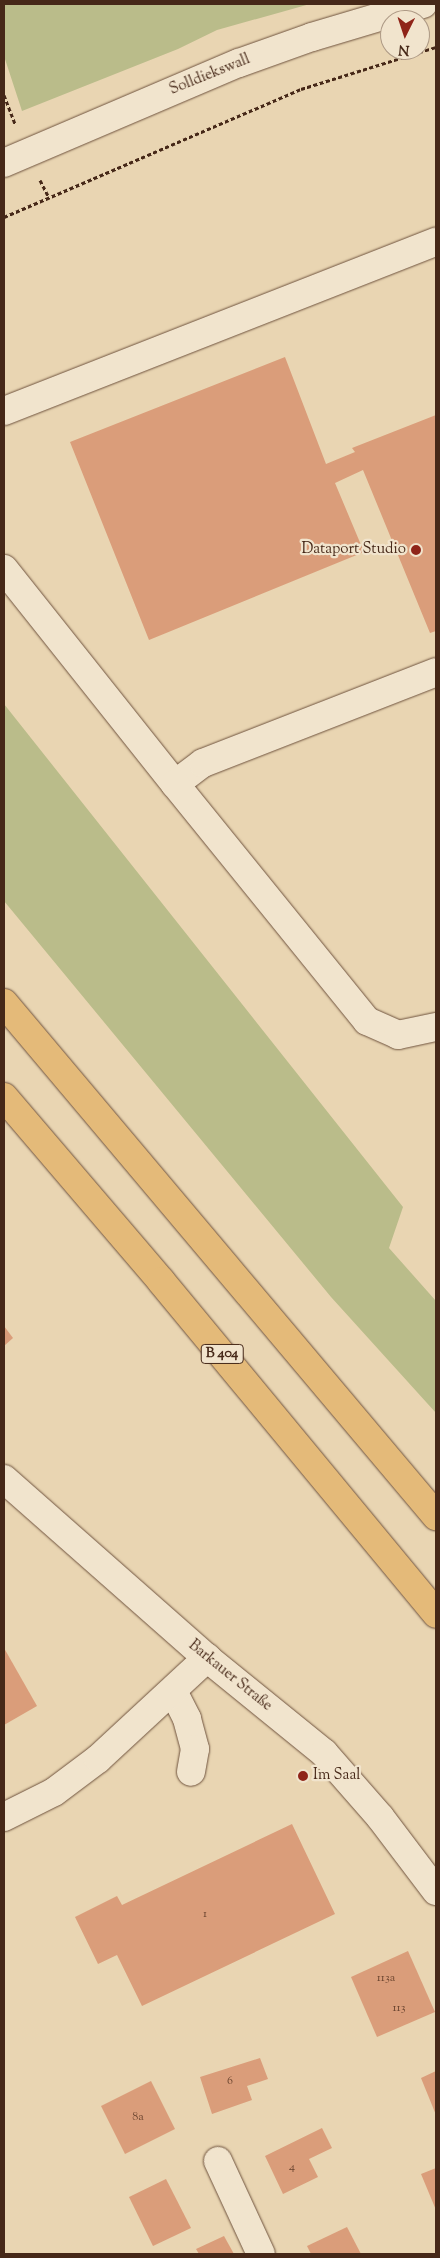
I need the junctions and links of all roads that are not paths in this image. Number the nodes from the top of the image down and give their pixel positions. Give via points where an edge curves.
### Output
1 (423, 4) edge
2 (4, 163) edge
3 (436, 242) edge
4 (4, 411) edge
5 (4, 569) edge
6 (436, 672) edge
7 (175, 784) junction
8 (4, 1003) edge
9 (436, 1027) edge
10 (4, 1097) edge
11 (4, 1479) edge
12 (436, 1516) edge
13 (436, 1614) edge
14 (207, 1658) junction
15 (173, 1691) junction
16 (190, 1772) dead end
17 (4, 1816) edge
18 (436, 1891) edge
19 (218, 2161) dead end
20 (261, 2254) edge

1 - 2 street, Solldiekswall via 312,37 239,64
3 - 4 street
5 - 7 street
6 - 7 street via 203,763
7 - 9 street via 367,1021 398,1035
8 - 12 highway
10 - 13 highway, B 404
11 - 14 street, Barkauer Straße
14 - 15 street
14 - 18 street, Barkauer Straße via 324,1753 380,1817
15 - 16 street via 187,1719 195,1749
15 - 17 street via 98,1759 54,1792
19 - 20 street

